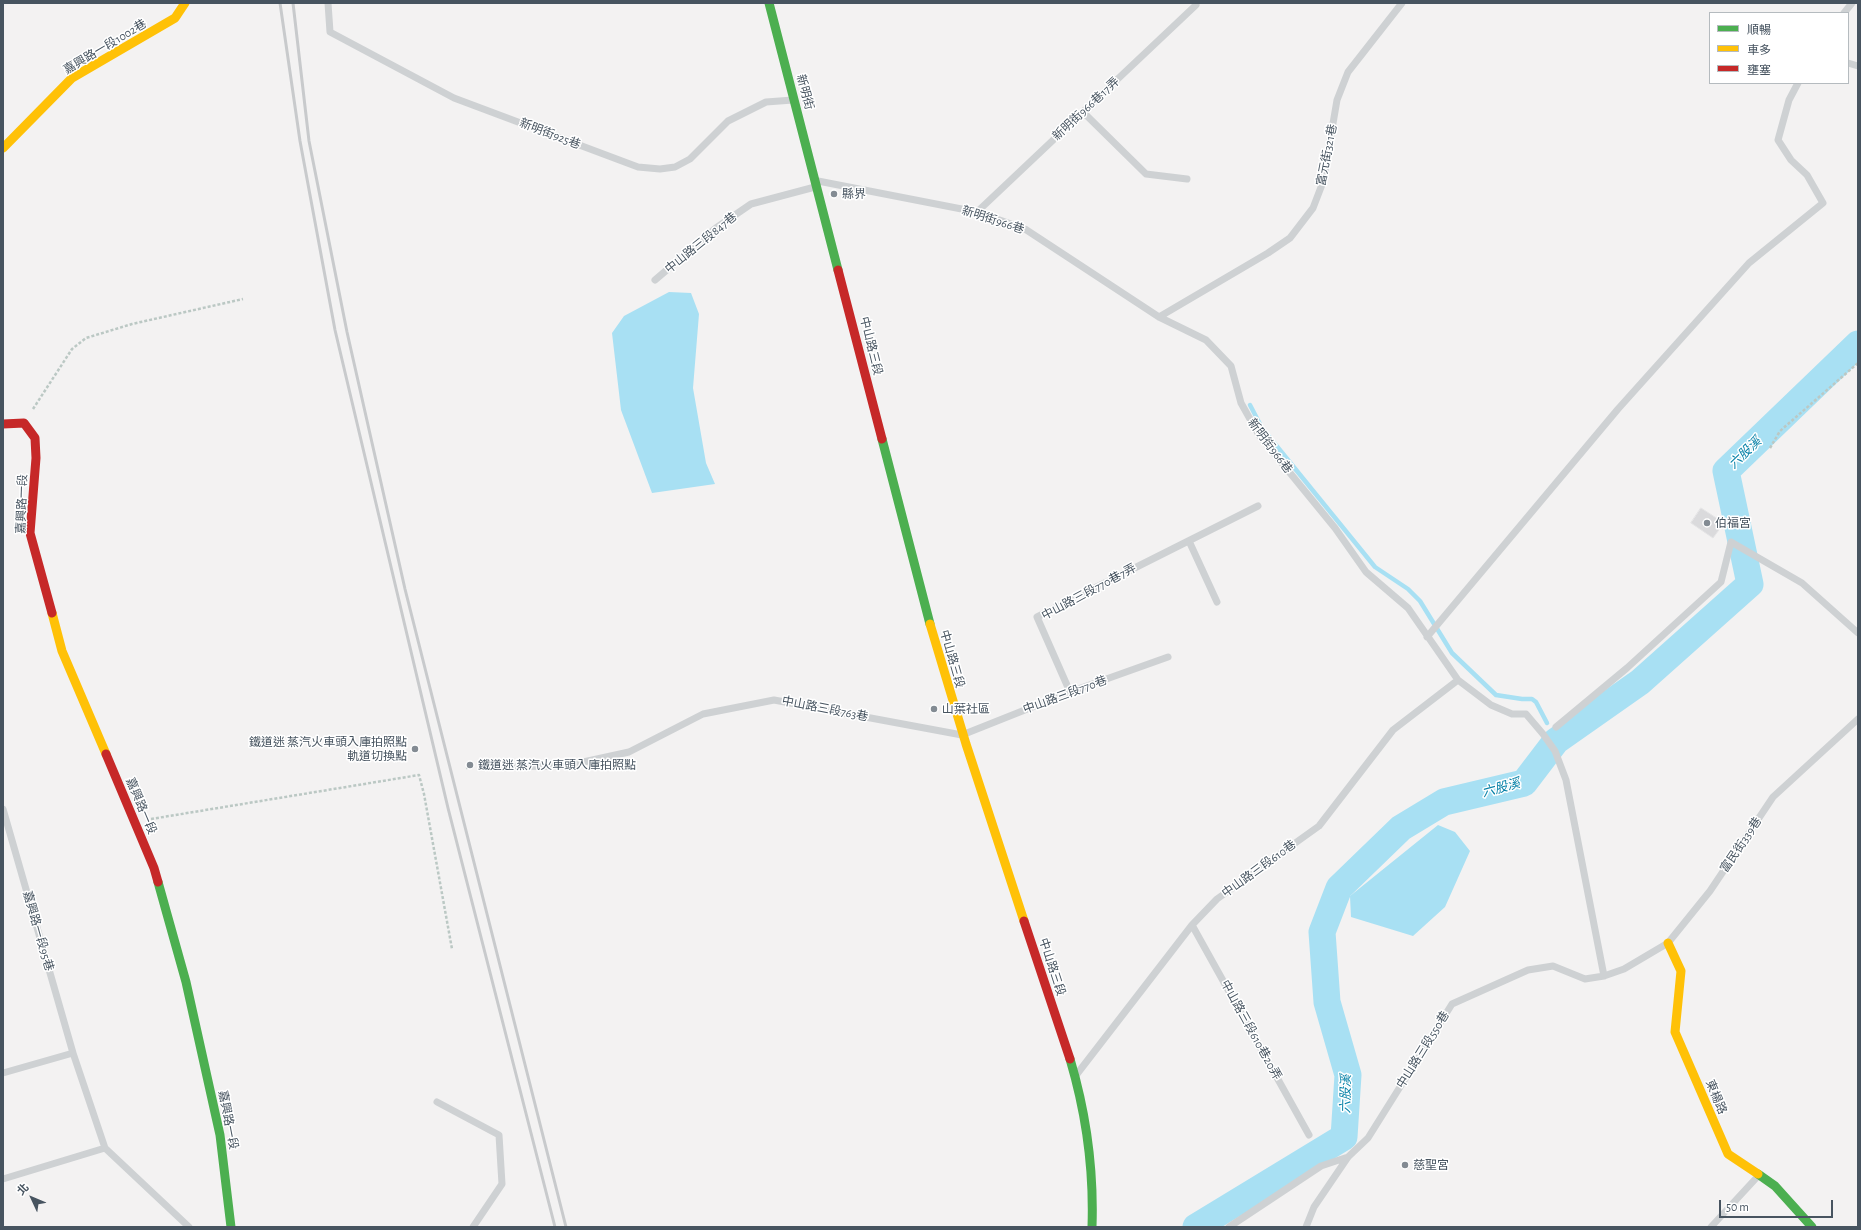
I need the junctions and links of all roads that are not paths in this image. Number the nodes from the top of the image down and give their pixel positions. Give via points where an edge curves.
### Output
1 (186, 3) edge
2 (328, 3) edge
3 (769, 3) edge
4 (1402, 3) edge
5 (1852, 3) edge
6 (1196, 5) dead end
7 (1845, 12) edge
8 (1797, 84) edge
9 (794, 100) junction
10 (1083, 112) junction
11 (3, 148) edge
12 (1187, 179) dead end
13 (816, 184) junction
14 (977, 212) junction
15 (655, 280) dead end
16 (1159, 317) junction
17 (3, 424) edge
18 (1258, 506) dead end
19 (1189, 540) junction
20 (1217, 602) dead end
21 (1858, 633) edge
22 (1427, 637) junction
23 (1168, 657) dead end
24 (1458, 680) junction
25 (1070, 692) junction
26 (1858, 719) edge
27 (1556, 727) dead end
28 (962, 735) junction
29 (483, 767) dead end
30 (3, 809) edge
31 (6, 830) edge
32 (1192, 925) junction
33 (1668, 943) junction
34 (1624, 969) joint
35 (1604, 976) junction
36 (73, 1053) junction
37 (3, 1073) edge
38 (1076, 1076) junction
39 (437, 1102) dead end
40 (1309, 1135) dead end
41 (105, 1148) junction
42 (1348, 1157) junction
43 (1759, 1175) junction
44 (3, 1179) edge
45 (189, 1227) edge
46 (230, 1227) edge
47 (473, 1227) edge
48 (1092, 1227) edge
49 (1229, 1227) edge
50 (1306, 1227) edge
51 (1711, 1227) edge
52 (1812, 1227) edge

1 - 11 street, 嘉興路一段1002巷 via 176,18 72,78
2 - 9 lane, 新明街925巷 via 330,32 454,98 638,168 675,167 690,159 728,122 766,102
3 - 9 street, 新明街
4 - 16 lane, 富元街321巷 via 1348,72 1337,100 1323,182 1313,208 1290,238
5 - 7 lane
6 - 10 lane, 新明街966巷17弄
8 - 22 lane via 1789,100 1778,140 1791,160 1807,175 1823,203 1749,263 1618,409
9 - 13 street, 新明街
10 - 12 lane via 1146,174
10 - 14 lane, 新明街966巷17弄
13 - 14 lane, 新明街966巷
13 - 15 lane, 中山路三段847巷 via 751,204 716,228
13 - 28 street, 中山路三段 via 932,634
14 - 16 lane, 新明街966巷 via 1025,229
16 - 22 lane, 新明街966巷 via 1206,340 1231,366 1241,403 1259,435 1335,528 1366,572 1408,608
17 - 46 street, 嘉興路一段 via 24,423 35,438 36,458 30,533 62,651 154,868 186,982 220,1135
18 - 19 lane, 中山路三段770巷7弄
19 - 20 lane
19 - 25 lane, 中山路三段770巷7弄 via 1037,617
21 - 27 lane via 1802,583 1731,542 1721,582 1627,668
22 - 24 lane, 新明街966巷
23 - 25 lane, 中山路三段770巷
24 - 32 lane, 中山路三段610巷 via 1393,730 1319,826 1217,899
24 - 35 lane, 新明街966巷 via 1491,705 1512,714 1526,714 1555,751 1566,780
25 - 28 lane, 中山路三段770巷
26 - 33 lane, 富民街339巷 via 1773,797 1710,891
28 - 29 lane, 中山路三段763巷 via 774,700 703,714 629,752 565,766
28 - 38 street, 中山路三段
30 - 31 lane, 嘉興路一段95巷
31 - 36 lane, 嘉興路一段95巷
32 - 38 lane, 中山路三段610巷
32 - 40 lane, 中山路三段610巷20弄
33 - 34 lane, 富民街339巷
33 - 43 street, 東楊路 via 1681,971 1675,1032 1728,1154
34 - 35 lane, 中山路三段550巷
35 - 42 lane, 中山路三段550巷 via 1585,979 1553,966 1528,970 1452,1004 1368,1138
36 - 37 lane
36 - 41 lane, 嘉興路一段95巷
38 - 48 street, 中山路三段 via 1091,1147 1094,1209
39 - 47 lane via 499,1135 502,1184
41 - 44 lane
41 - 45 lane, 嘉興路一段95巷
42 - 49 lane via 1321,1166
42 - 50 lane, 中山路三段550巷 via 1314,1207
43 - 51 lane
43 - 52 street, 東楊路 via 1775,1186

